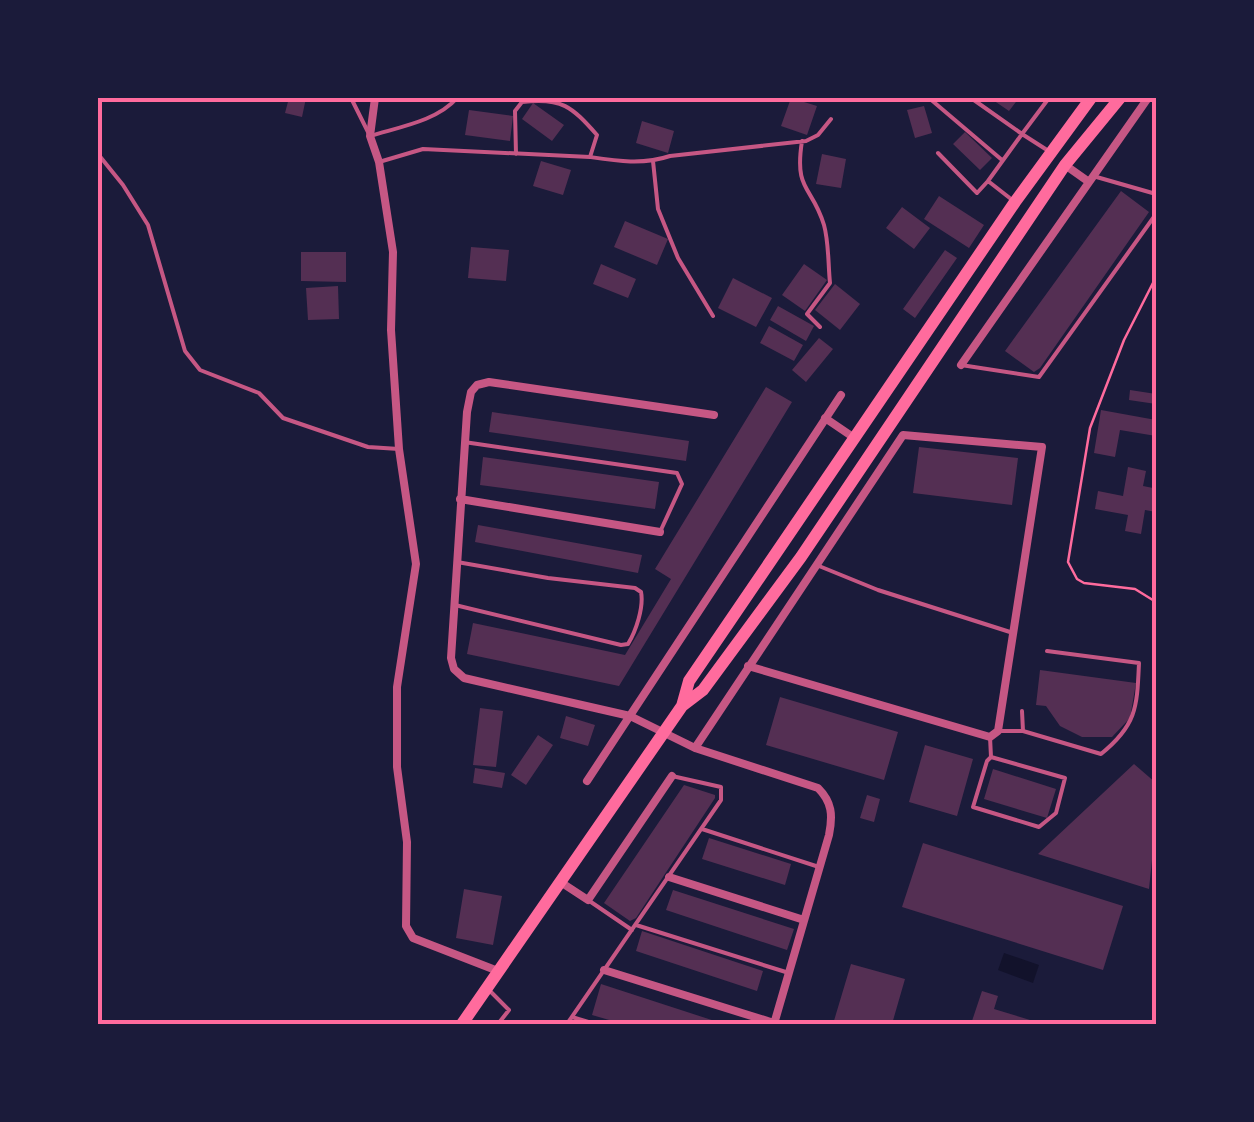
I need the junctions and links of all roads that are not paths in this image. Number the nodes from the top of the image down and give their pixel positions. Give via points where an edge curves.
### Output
1 (351, 98) edge
2 (375, 98) edge
3 (457, 98) edge
4 (928, 98) edge
5 (972, 98) edge
6 (1049, 98) edge
7 (1090, 98) edge
8 (1120, 98) edge
9 (1148, 98) edge
10 (831, 119) dead end
11 (1022, 134) junction
12 (370, 136) junction
13 (802, 142) junction
14 (1050, 152) junction
15 (938, 153) dead end
16 (98, 154) edge
17 (516, 154) junction
18 (590, 157) junction
19 (1002, 160) junction
20 (379, 162) junction
21 (654, 162) junction
22 (1066, 165) junction
23 (1091, 179) junction
24 (988, 181) junction
25 (1014, 202) junction
26 (713, 316) dead end
27 (820, 327) dead end
28 (961, 365) joint
29 (840, 395) dead end
30 (714, 415) dead end
31 (825, 418) junction
32 (853, 437) junction
33 (463, 442) junction
34 (400, 449) junction
35 (460, 499) junction
36 (660, 532) joint
37 (801, 556) junction
38 (457, 562) junction
39 (815, 564) junction
40 (455, 605) junction
41 (1010, 632) junction
42 (1047, 651) dead end
43 (748, 666) junction
44 (682, 706) junction
45 (1022, 711) dead end
46 (630, 716) junction
47 (1022, 731) junction
48 (664, 733) junction
49 (994, 734) junction
50 (694, 748) junction
51 (991, 757) junction
52 (672, 776) joint
53 (587, 781) dead end
54 (702, 828) junction
55 (820, 867) junction
56 (669, 876) junction
57 (562, 883) junction
58 (588, 900) junction
59 (804, 920) junction
60 (634, 928) junction
61 (604, 970) junction
62 (500, 972) junction
63 (788, 973) junction
64 (488, 989) junction
65 (572, 1018) junction
66 (462, 1024) edge
67 (498, 1024) edge
68 (567, 1024) edge
69 (595, 1024) edge
70 (774, 1024) edge

1 - 12 lane
2 - 12 street
3 - 12 lane via 432,115
4 - 19 lane
5 - 11 lane
6 - 11 lane
7 - 14 main road
8 - 22 main road
9 - 23 street
10 - 13 lane
11 - 14 lane
11 - 19 lane
12 - 20 street
13 - 21 lane
13 - 27 lane via 799,177 826,233 830,282 807,314
14 - 25 main road
15 - 24 lane via 977,193
16 - 34 lane via 148,225 185,351 200,370 260,392 283,418 368,447
17 - 18 lane
17 - 18 lane via 515,111 522,102 538,100 575,110 597,136
17 - 20 lane via 423,149
18 - 21 lane
19 - 24 lane
20 - 34 street via 393,252
21 - 26 lane via 658,209
22 - 23 street
22 - 37 main road
23 - 28 street
23 - 28 lane via 1156,194 1156,214 1038,377
24 - 25 lane
25 - 32 main road
29 - 31 street
30 - 33 street via 490,382 471,392
31 - 32 street
31 - 46 street
32 - 44 main road via 689,681
33 - 35 street
33 - 36 lane via 676,473 682,484
34 - 62 street via 416,564 396,687 406,926 413,938
35 - 36 street
35 - 38 street
37 - 39 street
37 - 44 main road via 704,690
38 - 40 street
38 - 40 lane via 635,588 643,600 632,638 621,645
39 - 41 lane
39 - 41 street via 903,434 1042,447
39 - 43 street
40 - 46 street via 451,658 464,678
41 - 49 street
42 - 47 lane via 1140,663 1134,719 1101,754
43 - 49 street
43 - 50 street
44 - 48 main road
45 - 47 lane
46 - 48 street
46 - 53 street
47 - 49 lane
48 - 50 street
48 - 57 main road
49 - 51 lane
50 - 55 street via 818,788 829,799 832,820
51 - 51 lane via 1065,778 1056,813 1039,827 973,807
52 - 54 lane via 721,787 721,800
52 - 58 street
54 - 55 lane
54 - 56 lane
55 - 59 street
56 - 59 street
56 - 60 lane
57 - 58 street
57 - 62 main road
58 - 60 lane
59 - 63 street
60 - 61 lane
60 - 63 lane
61 - 65 lane
61 - 70 street
62 - 64 main road
63 - 70 street
64 - 66 main road
64 - 67 lane via 509,1010
65 - 68 lane
65 - 69 lane

